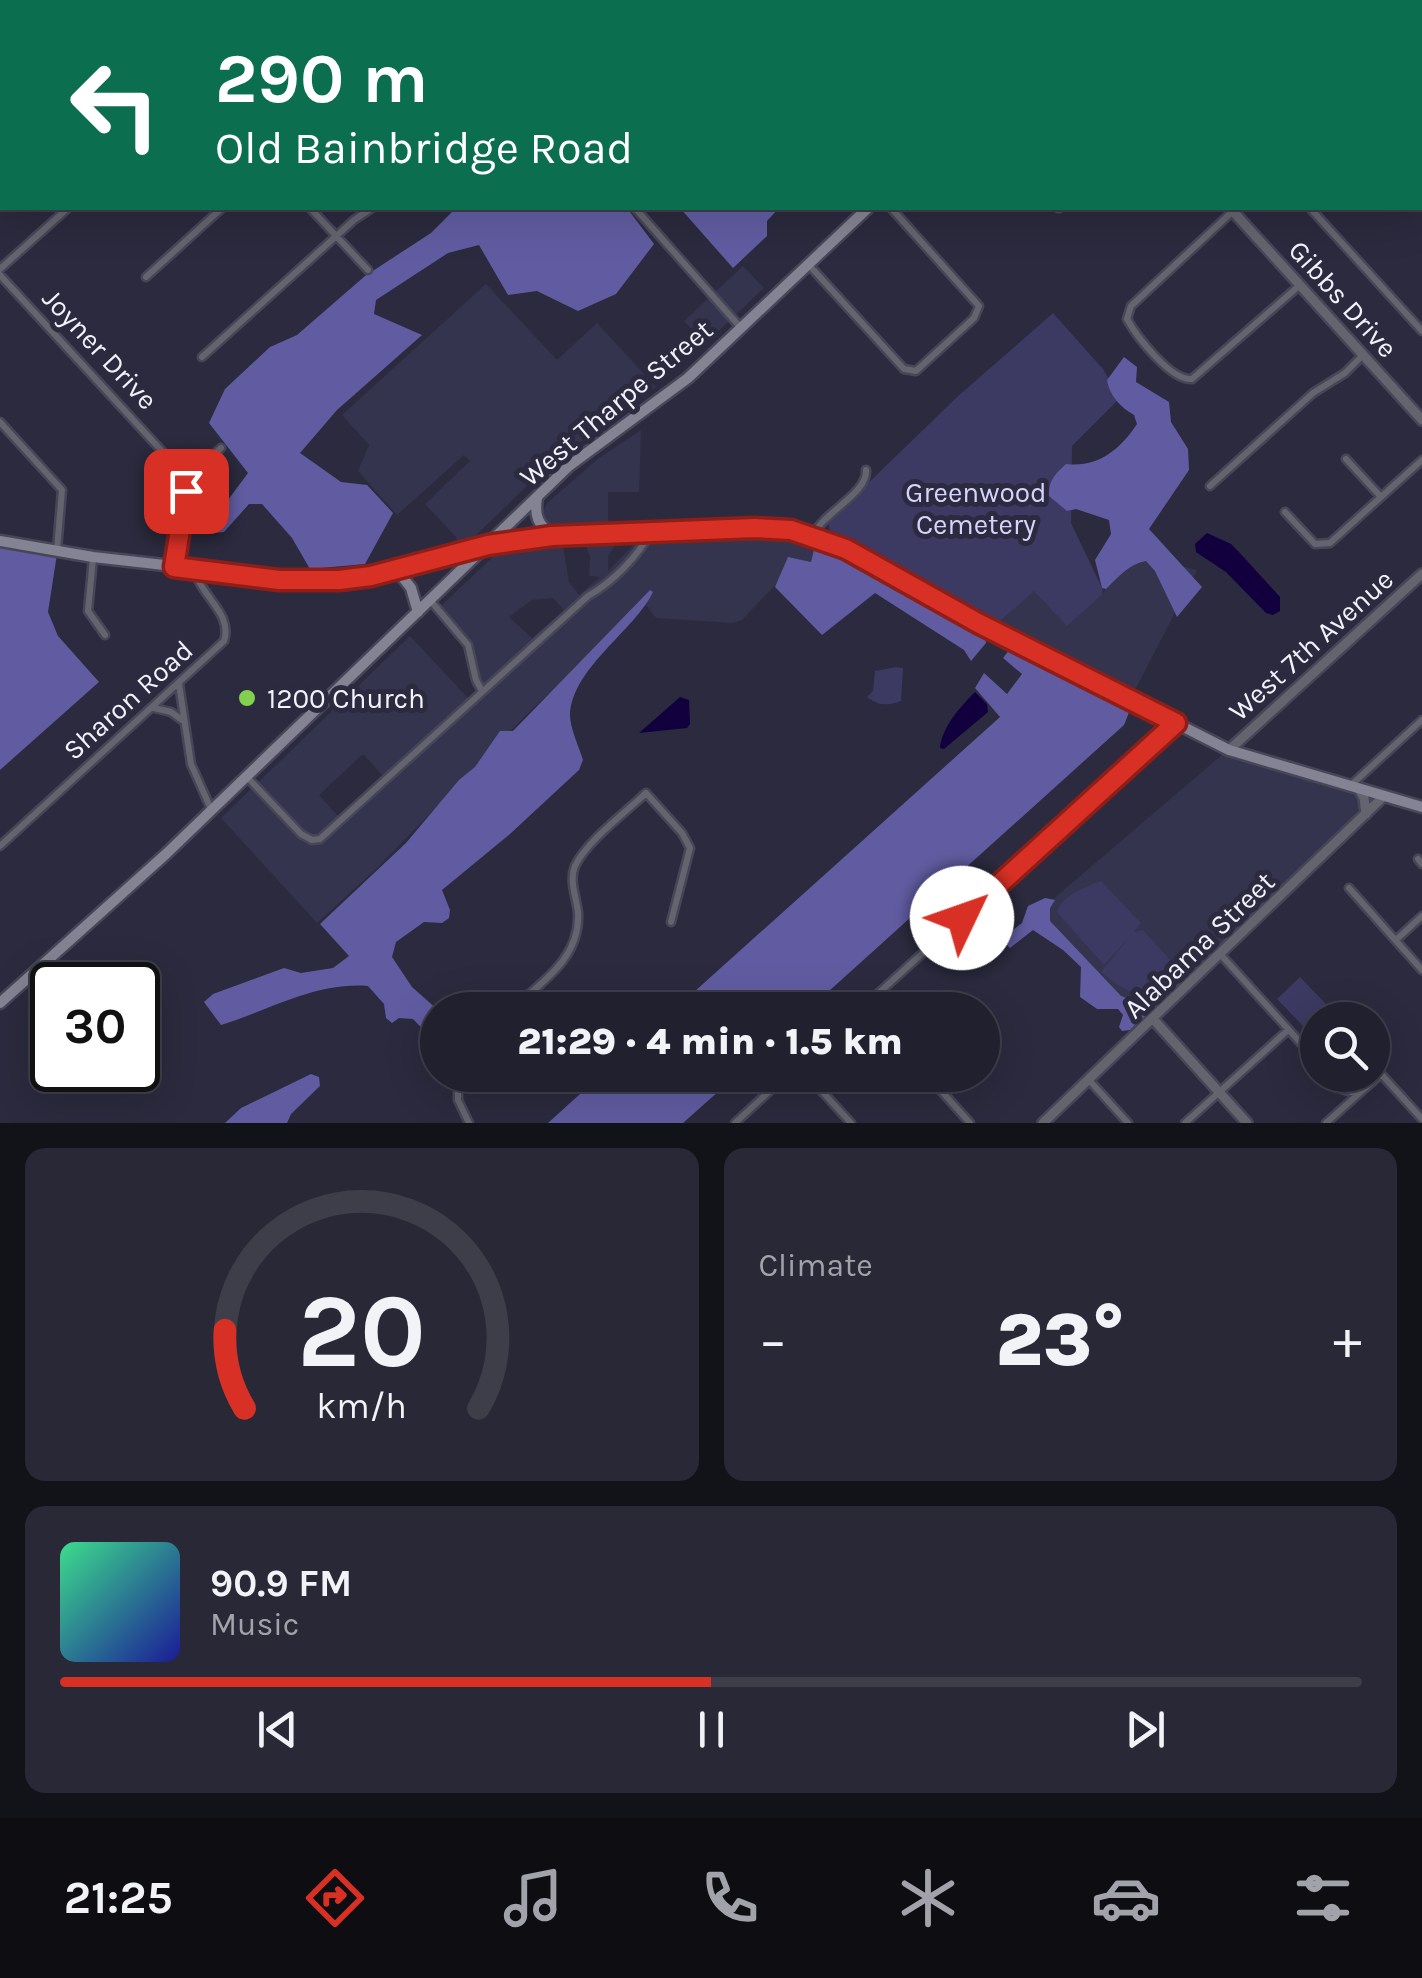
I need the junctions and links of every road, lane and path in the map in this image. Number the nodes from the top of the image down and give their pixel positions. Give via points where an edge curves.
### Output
1 (66, 210) edge
2 (220, 210) edge
3 (312, 210) edge
4 (369, 210) edge
5 (637, 210) edge
6 (866, 210) edge
7 (893, 210) edge
8 (1231, 210) edge
9 (1233, 210) edge
10 (1312, 210) edge
11 (336, 236) junction
12 (808, 263) junction
13 (368, 270) dead end
14 (0, 272) edge
15 (146, 276) dead end
16 (1300, 285) junction
17 (741, 328) junction
18 (1422, 331) edge
19 (1363, 355) junction
20 (202, 357) dead end
21 (1422, 420) edge
22 (0, 422) edge
23 (222, 448) dead end
24 (1346, 459) dead end
25 (1422, 460) edge
26 (866, 470) dead end
27 (186, 480) junction
28 (1210, 486) dead end
29 (537, 496) junction
30 (1381, 497) junction
31 (1285, 512) dead end
32 (798, 518) dead end
33 (795, 531) junction
34 (651, 532) junction
35 (813, 535) junction
36 (552, 536) junction
37 (0, 542) edge
38 (488, 545) junction
39 (56, 551) junction
40 (94, 557) junction
41 (174, 567) junction
42 (194, 569) junction
43 (397, 570) junction
44 (1419, 581) edge
45 (430, 600) junction
46 (418, 612) junction
47 (105, 634) dead end
48 (178, 684) junction
49 (482, 691) junction
50 (153, 708) junction
51 (182, 720) junction
52 (1422, 720) edge
53 (1176, 723) junction
54 (1230, 750) junction
55 (247, 777) junction
56 (1354, 788) junction
57 (1384, 796) junction
58 (1422, 807) edge
59 (212, 810) junction
60 (1366, 814) junction
61 (0, 846) edge
62 (1349, 888) dead end
63 (1422, 916) edge
64 (671, 922) dead end
65 (1396, 940) junction
66 (1221, 955) junction
67 (1422, 970) edge
68 (531, 992) edge
69 (883, 992) edge
70 (0, 1003) edge
71 (1154, 1020) junction
72 (1288, 1030) junction
73 (1300, 1043) edge
74 (1089, 1080) junction
75 (458, 1092) edge
76 (769, 1092) edge
77 (823, 1092) edge
78 (942, 1092) edge
79 (1220, 1092) junction
80 (1346, 1092) edge
81 (1358, 1094) junction
82 (1419, 1119) edge
83 (469, 1123) edge
84 (735, 1123) edge
85 (851, 1123) edge
86 (970, 1123) edge
87 (1043, 1123) edge
88 (1128, 1123) edge
89 (1186, 1123) edge
90 (1247, 1123) edge
91 (1326, 1123) edge

1 - 14 street
2 - 15 street
3 - 11 street
4 - 11 street
5 - 17 street
6 - 12 main road, West Tharpe Street
7 - 12 street via 979,310 916,371
8 - 16 street via 1128,314 1152,351 1176,377 1200,376
9 - 16 street, Gibbs Drive
10 - 18 street
11 - 13 street
11 - 20 street
12 - 17 main road, West Tharpe Street
14 - 27 street, Joyner Drive
16 - 19 street, Gibbs Drive
17 - 29 main road, West Tharpe Street via 668,396
19 - 21 street, Gibbs Drive
19 - 28 street
22 - 39 street via 62,490
23 - 27 street
24 - 30 street
25 - 30 street
26 - 35 street via 861,489
27 - 41 street
29 - 36 main road via 538,522
29 - 38 main road, West Tharpe Street
30 - 31 street via 1326,545 1315,544
32 - 33 street
33 - 34 main road
33 - 35 main road
34 - 36 main road
34 - 49 street via 600,589
35 - 53 main road
36 - 38 main road
37 - 39 main road
38 - 43 main road
38 - 45 main road, West Tharpe Street
39 - 40 main road
40 - 41 main road
40 - 47 street via 88,611
41 - 42 main road
42 - 43 main road via 308,581
42 - 48 street, Sharon Road via 227,631 220,647
43 - 46 main road
44 - 54 street, West 7th Avenue
45 - 46 main road, West Tharpe Street
45 - 49 street via 468,645
46 - 55 main road, West Tharpe Street
48 - 50 street, Sharon Road
48 - 51 street
49 - 55 street via 320,839 302,834
50 - 51 street
50 - 61 street, Sharon Road
51 - 59 street via 191,764
52 - 56 street
53 - 54 main road
53 - 69 street
54 - 56 main road
55 - 59 main road, West Tharpe Street
56 - 57 main road
56 - 60 street
57 - 58 main road
57 - 60 street, Alabama Street
59 - 70 main road, West Tharpe Street
60 - 66 street, Alabama Street
62 - 65 street
63 - 65 street
64 - 68 street via 690,848 646,793 576,864 573,948
65 - 67 street
66 - 71 street, Alabama Street
66 - 72 street
71 - 74 street, Alabama Street
71 - 79 street
72 - 73 street
72 - 79 street
74 - 87 street, Alabama Street
74 - 88 street
75 - 83 street
76 - 84 street
77 - 85 street
78 - 86 street
79 - 89 street
79 - 90 street
80 - 81 street
81 - 82 street via 1381,1074
81 - 91 street

